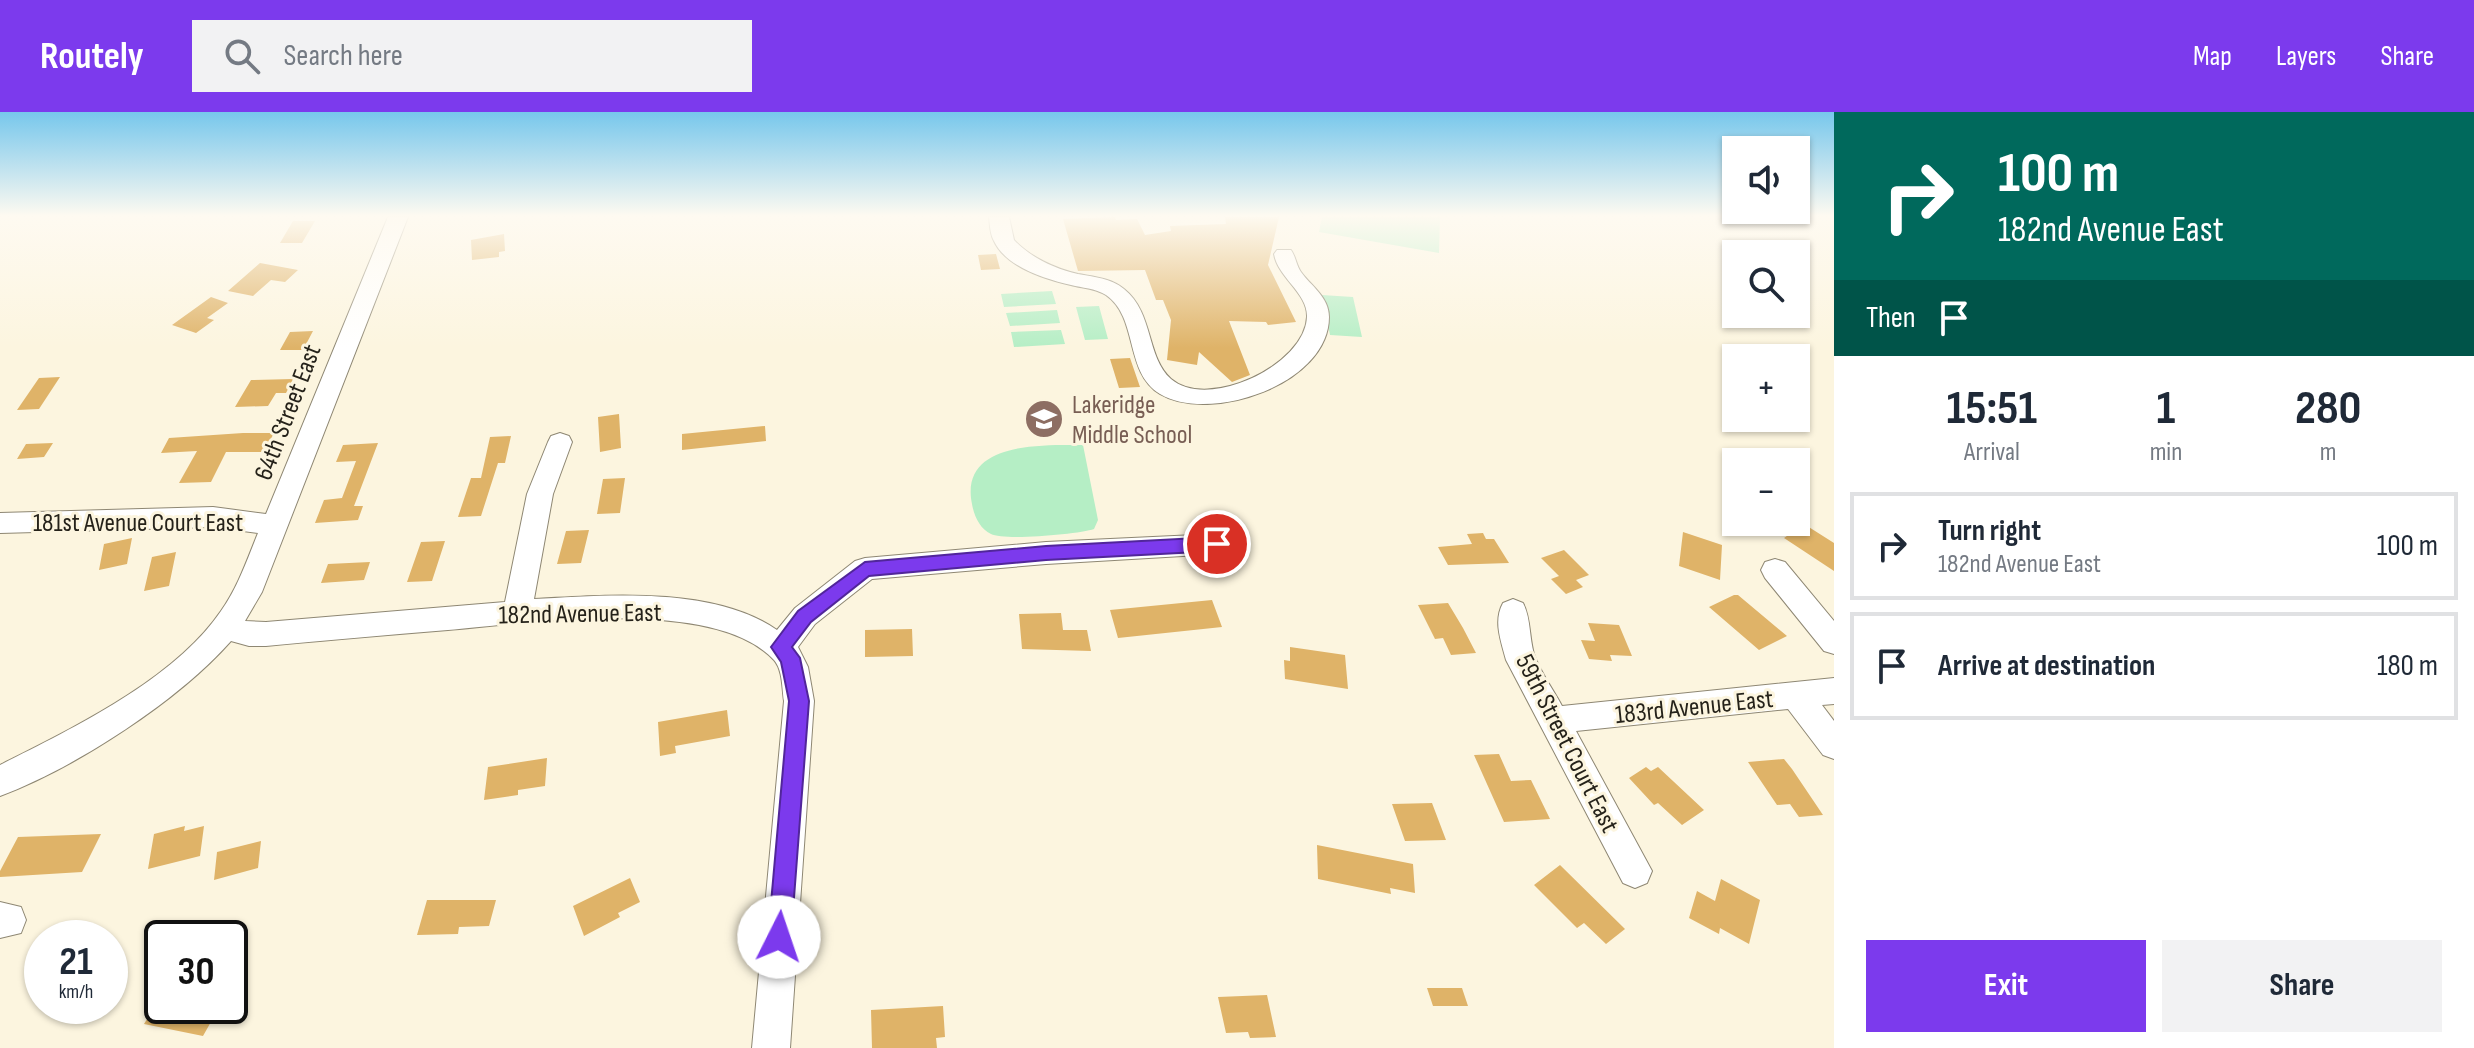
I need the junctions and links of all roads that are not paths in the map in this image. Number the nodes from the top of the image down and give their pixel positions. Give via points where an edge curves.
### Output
1 (380, 261) edge
2 (1032, 261) edge
3 (1285, 261) edge
4 (560, 442) dead end
5 (0, 523) edge
6 (275, 525) junction
7 (1217, 544) dead end
8 (1775, 570) dead end
9 (1513, 611) dead end
10 (517, 612) junction
11 (228, 628) junction
12 (1834, 642) edge
13 (781, 647) junction
14 (1834, 691) edge
15 (1796, 696) junction
16 (1555, 720) junction
17 (1834, 745) edge
18 (0, 781) edge
19 (1635, 871) dead end
20 (771, 1048) edge

1 - 6 street, 64th Street East
2 - 3 street via 1123,297 1154,378 1172,392 1199,399 1220,398 1281,373 1300,356 1314,333 1317,305
4 - 10 street via 540,494
5 - 6 street, 181st Avenue Court East via 213,517
6 - 11 street, 64th Street East
7 - 13 street via 865,569 805,616
8 - 12 street
9 - 16 street, 59th Street Court East via 1521,660
10 - 11 street, 182nd Avenue East via 266,634
10 - 13 street, 182nd Avenue East via 643,607 689,613 748,628
11 - 18 street via 121,713
13 - 20 street via 790,658 799,701
14 - 15 street, 183rd Avenue East
15 - 16 street, 183rd Avenue East
15 - 17 street
16 - 19 street, 59th Street Court East

